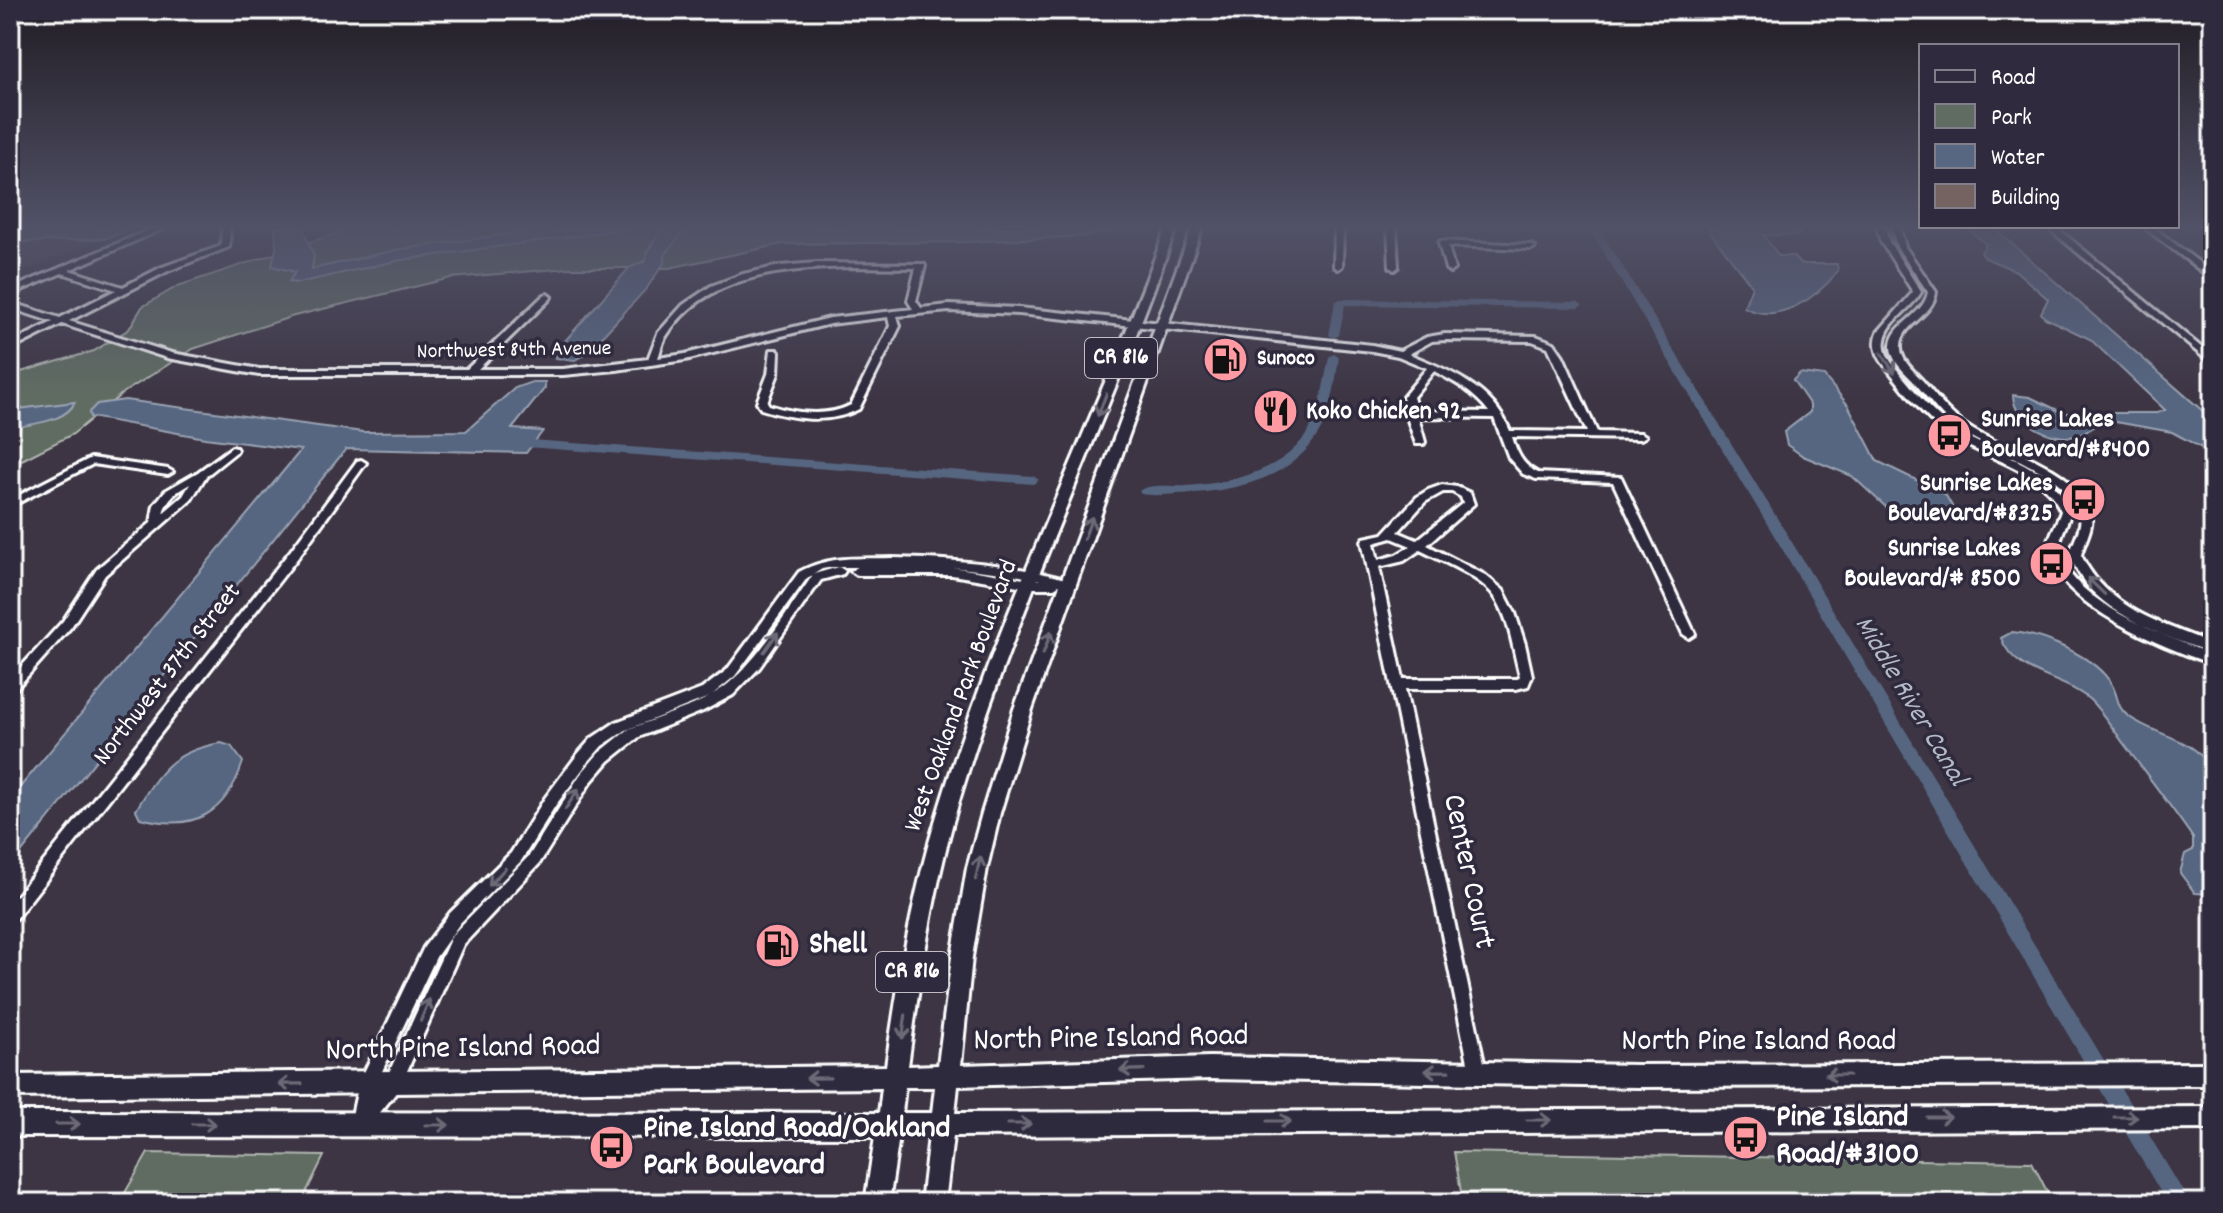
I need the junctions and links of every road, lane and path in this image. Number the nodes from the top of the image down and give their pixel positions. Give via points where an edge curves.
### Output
1 (107, 285) edge
2 (135, 285) edge
3 (719, 285) edge
4 (916, 285) edge
5 (1149, 285) edge
6 (1176, 285) edge
7 (1912, 285) edge
8 (1927, 285) edge
9 (2120, 285) edge
10 (125, 290) junction
11 (547, 297) dead end
12 (10, 305) edge
13 (918, 310) junction
14 (891, 313) junction
15 (64, 322) junction
16 (1135, 322) junction
17 (1161, 326) junction
18 (10, 347) edge
19 (774, 352) dead end
20 (1401, 354) junction
21 (652, 362) junction
22 (2213, 362) edge
23 (1433, 367) junction
24 (470, 372) junction
25 (1411, 414) junction
26 (1497, 415) junction
27 (1504, 434) junction
28 (1593, 435) junction
29 (1641, 436) dead end
30 (1420, 442) dead end
31 (232, 450) dead end
32 (361, 463) dead end
33 (168, 472) dead end
34 (10, 504) edge
35 (1391, 533) junction
36 (1418, 544) junction
37 (1373, 565) junction
38 (810, 576) junction
39 (1032, 578) junction
40 (1068, 584) junction
41 (1689, 634) dead end
42 (2213, 649) edge
43 (2213, 660) edge
44 (15, 674) edge
45 (1398, 684) junction
46 (10, 687) edge
47 (10, 915) edge
48 (1478, 1072) junction
49 (2213, 1074) edge
50 (945, 1076) junction
51 (896, 1077) junction
52 (368, 1083) junction
53 (393, 1083) junction
54 (10, 1086) edge
55 (2213, 1118) edge
56 (10, 1124) edge
57 (941, 1124) junction
58 (359, 1125) junction
59 (889, 1125) junction
60 (877, 1203) edge
61 (933, 1203) edge

1 - 10 street
2 - 10 street
3 - 21 street via 700,295 663,334
4 - 13 street via 912,301
5 - 16 main road, West Oakland Park Boulevard / CR 816
6 - 17 main road, CR 816
7 -> 43 street via 1917,292 1913,301 1881,334 1881,353 1890,367 1940,423 2028,471 2059,496 2066,511 2055,556 2089,598 2126,622
42 -> 8 street via 2131,612 2091,584 2075,555 2086,516 2073,493 2044,469 1963,428 1908,370 1896,344 1928,306 1932,292
9 - 22 street
10 - 15 street
11 - 24 street
12 - 15 street, Northwest 84th Avenue
13 - 14 street, Northwest 84th Avenue
13 - 16 street, Northwest 84th Avenue via 1014,310
14 - 19 street via 895,326 855,407 846,414 765,407
14 - 21 street, Northwest 84th Avenue via 830,321
15 - 18 street
15 - 24 street, Northwest 84th Avenue via 170,356 234,369
16 - 17 street, Northwest 84th Avenue
16 -> 39 main road, West Oakland Park Boulevard / CR 816
17 - 20 street, Northwest 84th Avenue
40 -> 17 main road, CR 816
20 - 23 street, Northwest 84th Avenue
20 - 28 street via 1445,337 1543,341 1558,356
21 - 24 street, Northwest 84th Avenue via 563,372
23 - 25 street via 1408,397
23 - 26 street, Northwest 84th Avenue via 1472,388
25 - 26 street
25 - 30 street
26 - 27 street
27 - 28 street
27 - 41 street via 1513,458 1527,473 1617,479
28 - 29 street
31 - 44 street via 202,474 187,498 101,572 67,624
32 - 47 street, Northwest 37th Street
33 - 34 street via 91,461
35 - 36 street
35 - 36 street via 1400,517 1438,488 1466,495 1469,504
35 - 37 street via 1368,541
36 - 37 street via 1400,558
36 - 45 street via 1497,590 1509,612 1526,676 1516,684
37 - 45 street, Center Court
38 - 39 street via 831,571 952,571
38 -> 52 street via 731,673 707,692 621,726 583,758 516,857 441,934
53 -> 38 street via 457,940 534,860 585,779 634,733 728,692 755,665 806,592
39 - 40 street
39 -> 51 main road, West Oakland Park Boulevard / CR 816 via 945,820 916,946
50 -> 40 main road, CR 816 via 981,854 1006,759
44 - 46 street
45 - 48 street, Center Court
49 -> 48 main road, North Pine Island Road
48 -> 50 main road, North Pine Island Road via 1210,1068
50 - 51 main road, North Pine Island Road
50 - 57 main road, CR 816
51 -> 53 main road, North Pine Island Road
51 - 59 main road, West Oakland Park Boulevard / CR 816
52 - 53 main road, North Pine Island Road
52 -> 54 main road, North Pine Island Road
52 - 58 street
53 - 58 street
57 -> 55 main road
56 -> 58 main road
57 - 59 main road
57 - 61 main road, CR 816
58 -> 59 main road
59 - 60 main road, West Oakland Park Boulevard / CR 816

